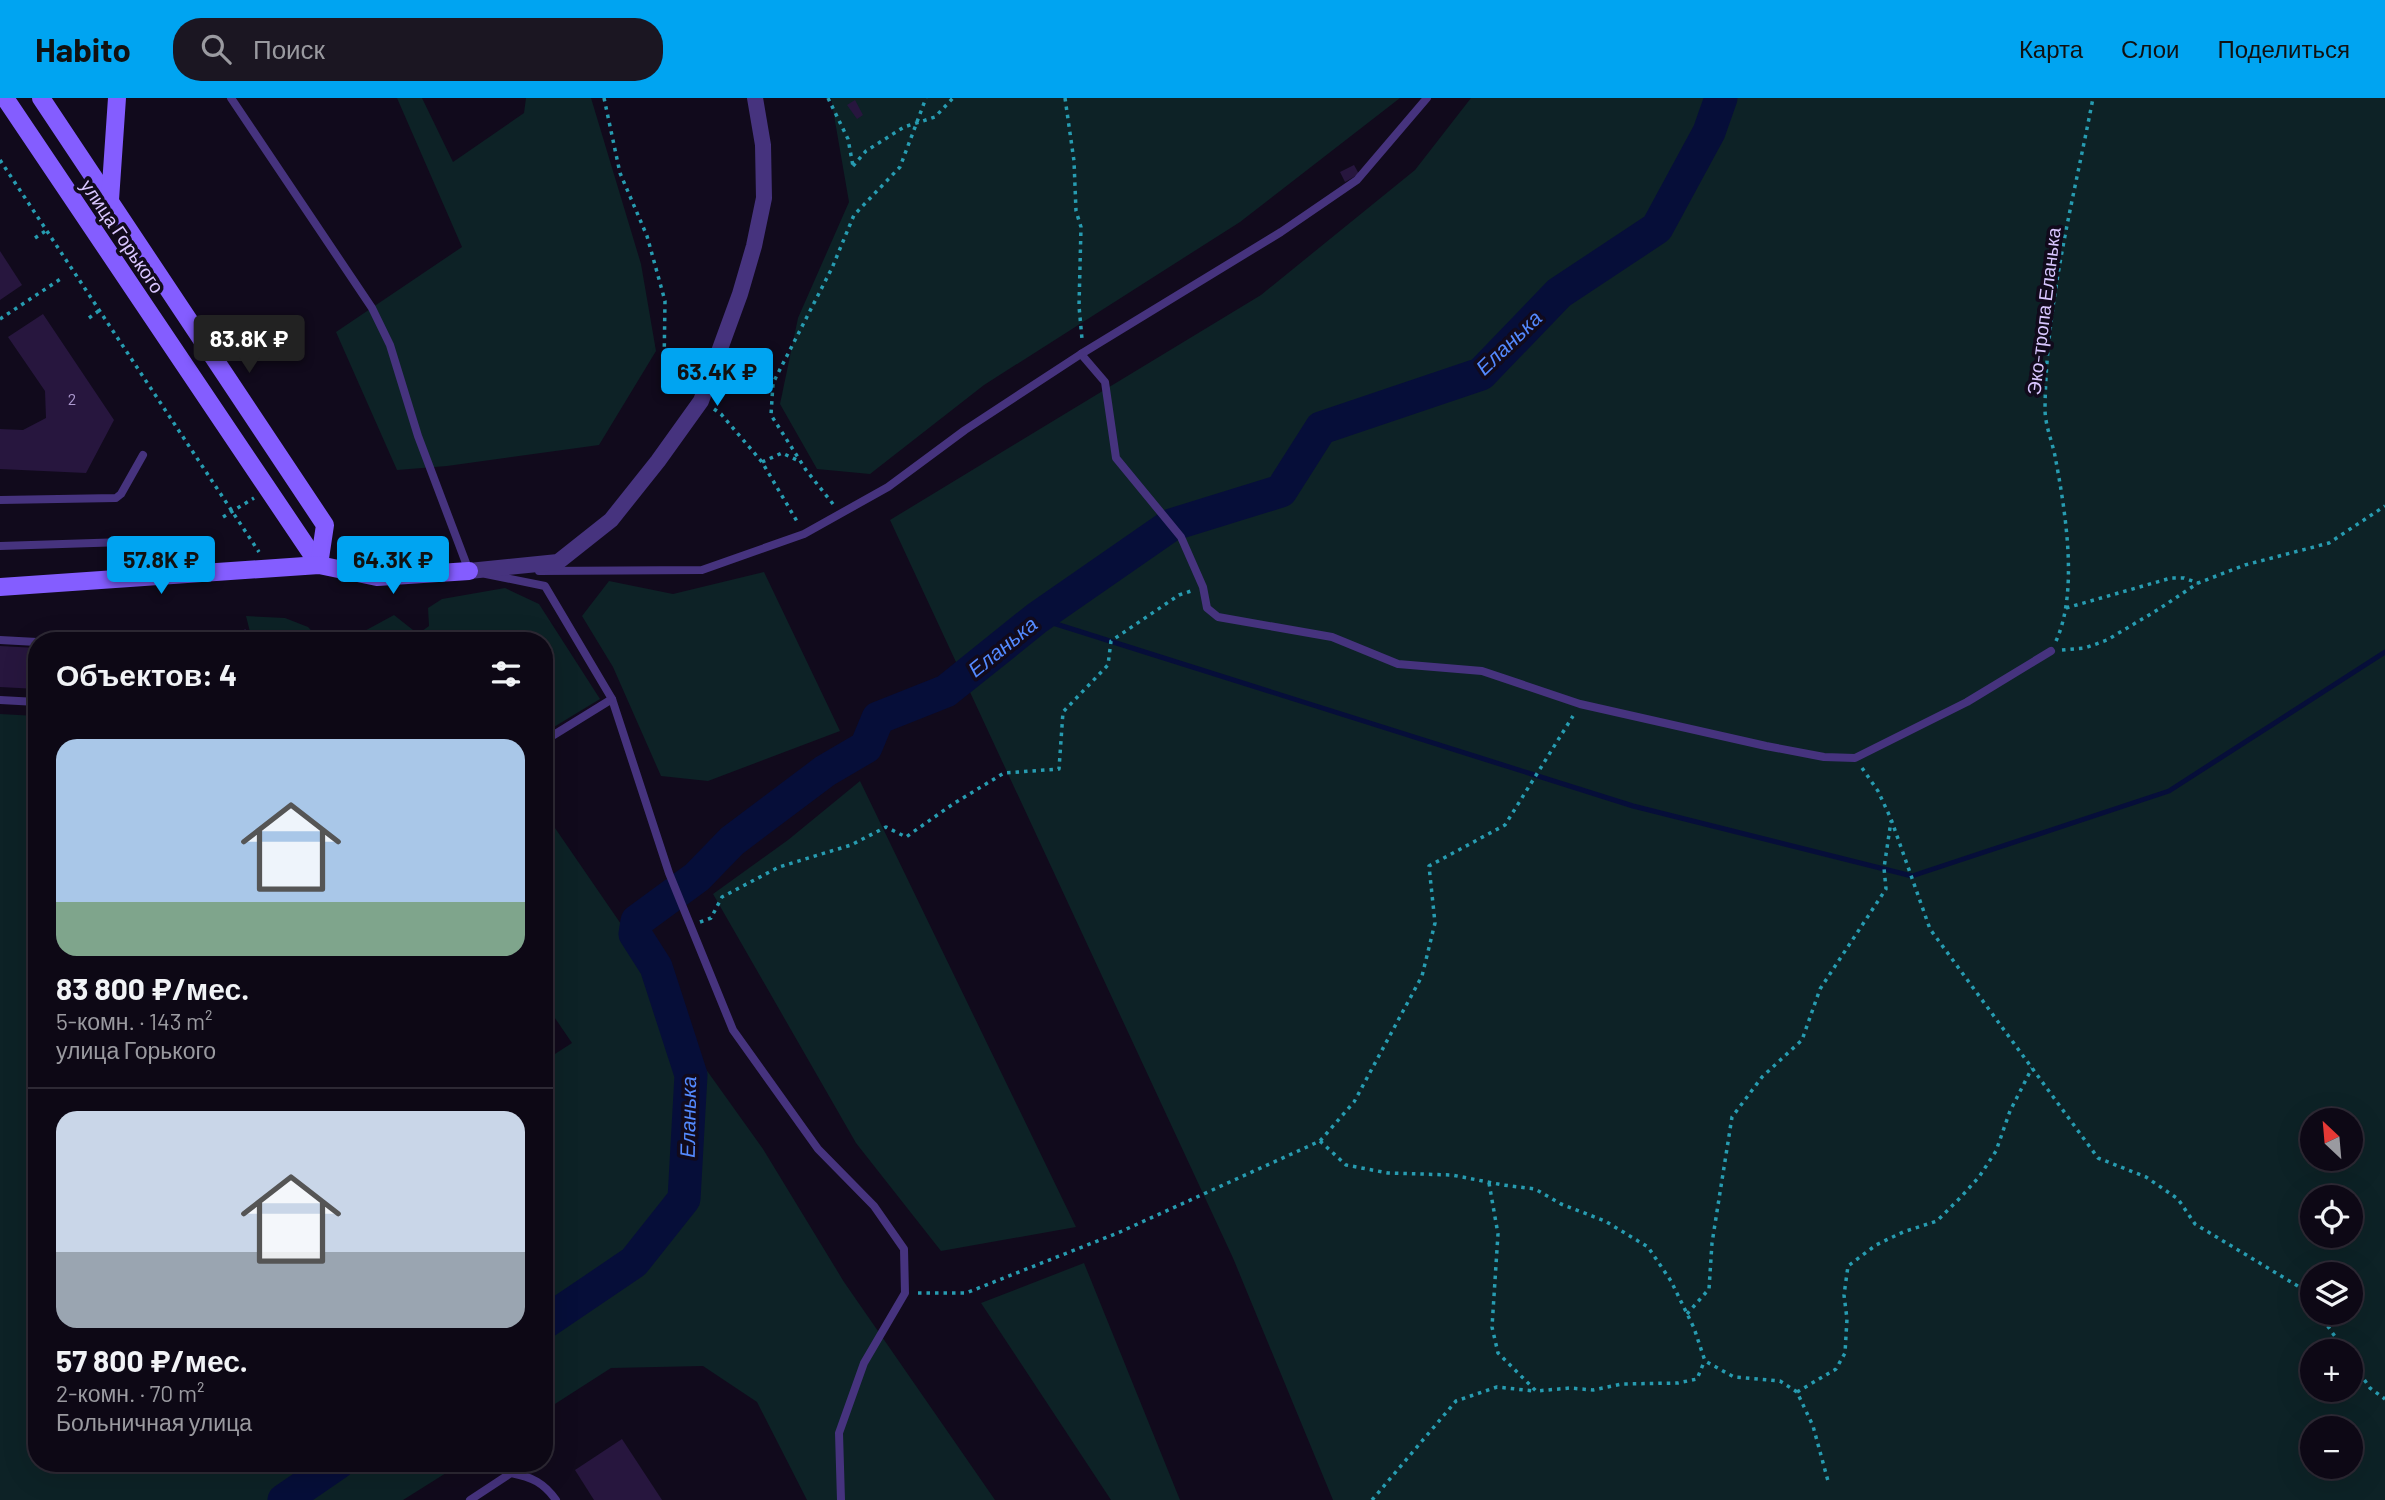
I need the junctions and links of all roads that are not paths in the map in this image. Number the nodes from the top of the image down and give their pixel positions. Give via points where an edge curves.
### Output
1 (5, 98) edge
2 (41, 98) edge
3 (117, 98) edge
4 (231, 98) edge
5 (755, 98) edge
6 (1427, 98) edge
7 (110, 200) junction
8 (1081, 354) junction
9 (143, 455) dead end
10 (0, 500) edge
11 (0, 546) edge
12 (319, 565) junction
13 (469, 571) junction
14 (186, 575) junction
15 (0, 587) edge
16 (0, 640) edge
17 (28, 642) edge
18 (2052, 651) road end
19 (612, 699) junction
20 (0, 700) edge
21 (28, 702) edge
22 (553, 735) edge
23 (470, 1500) edge
24 (556, 1500) edge
25 (842, 1500) edge

1 - 12 main road, улица Горького
2 - 7 main road, улица Горького
3 - 7 main road
4 - 13 lane via 372,308 390,345 418,436
5 - 13 street via 763,145 764,198 740,294 701,401 611,520 558,562
6 - 8 lane via 1357,180 1282,232
7 - 12 main road, улица Горького via 325,525
8 - 13 lane via 888,487 804,534 702,570
8 - 18 lane via 1105,382 1116,458 1181,537 1207,608 1218,617 1332,637 1398,664 1482,671 1580,704 1824,757 1855,758 1967,702
9 - 10 lane via 116,498
11 - 14 lane via 156,541
12 - 13 main road via 377,577
12 - 14 main road
13 - 19 lane via 545,586
14 - 15 main road
16 - 17 lane
19 - 22 lane
19 - 25 lane via 669,873 733,1030 818,1149 874,1206 904,1249 905,1293 864,1363 839,1433
20 - 21 lane
23 - 24 lane via 511,1473 532,1477

